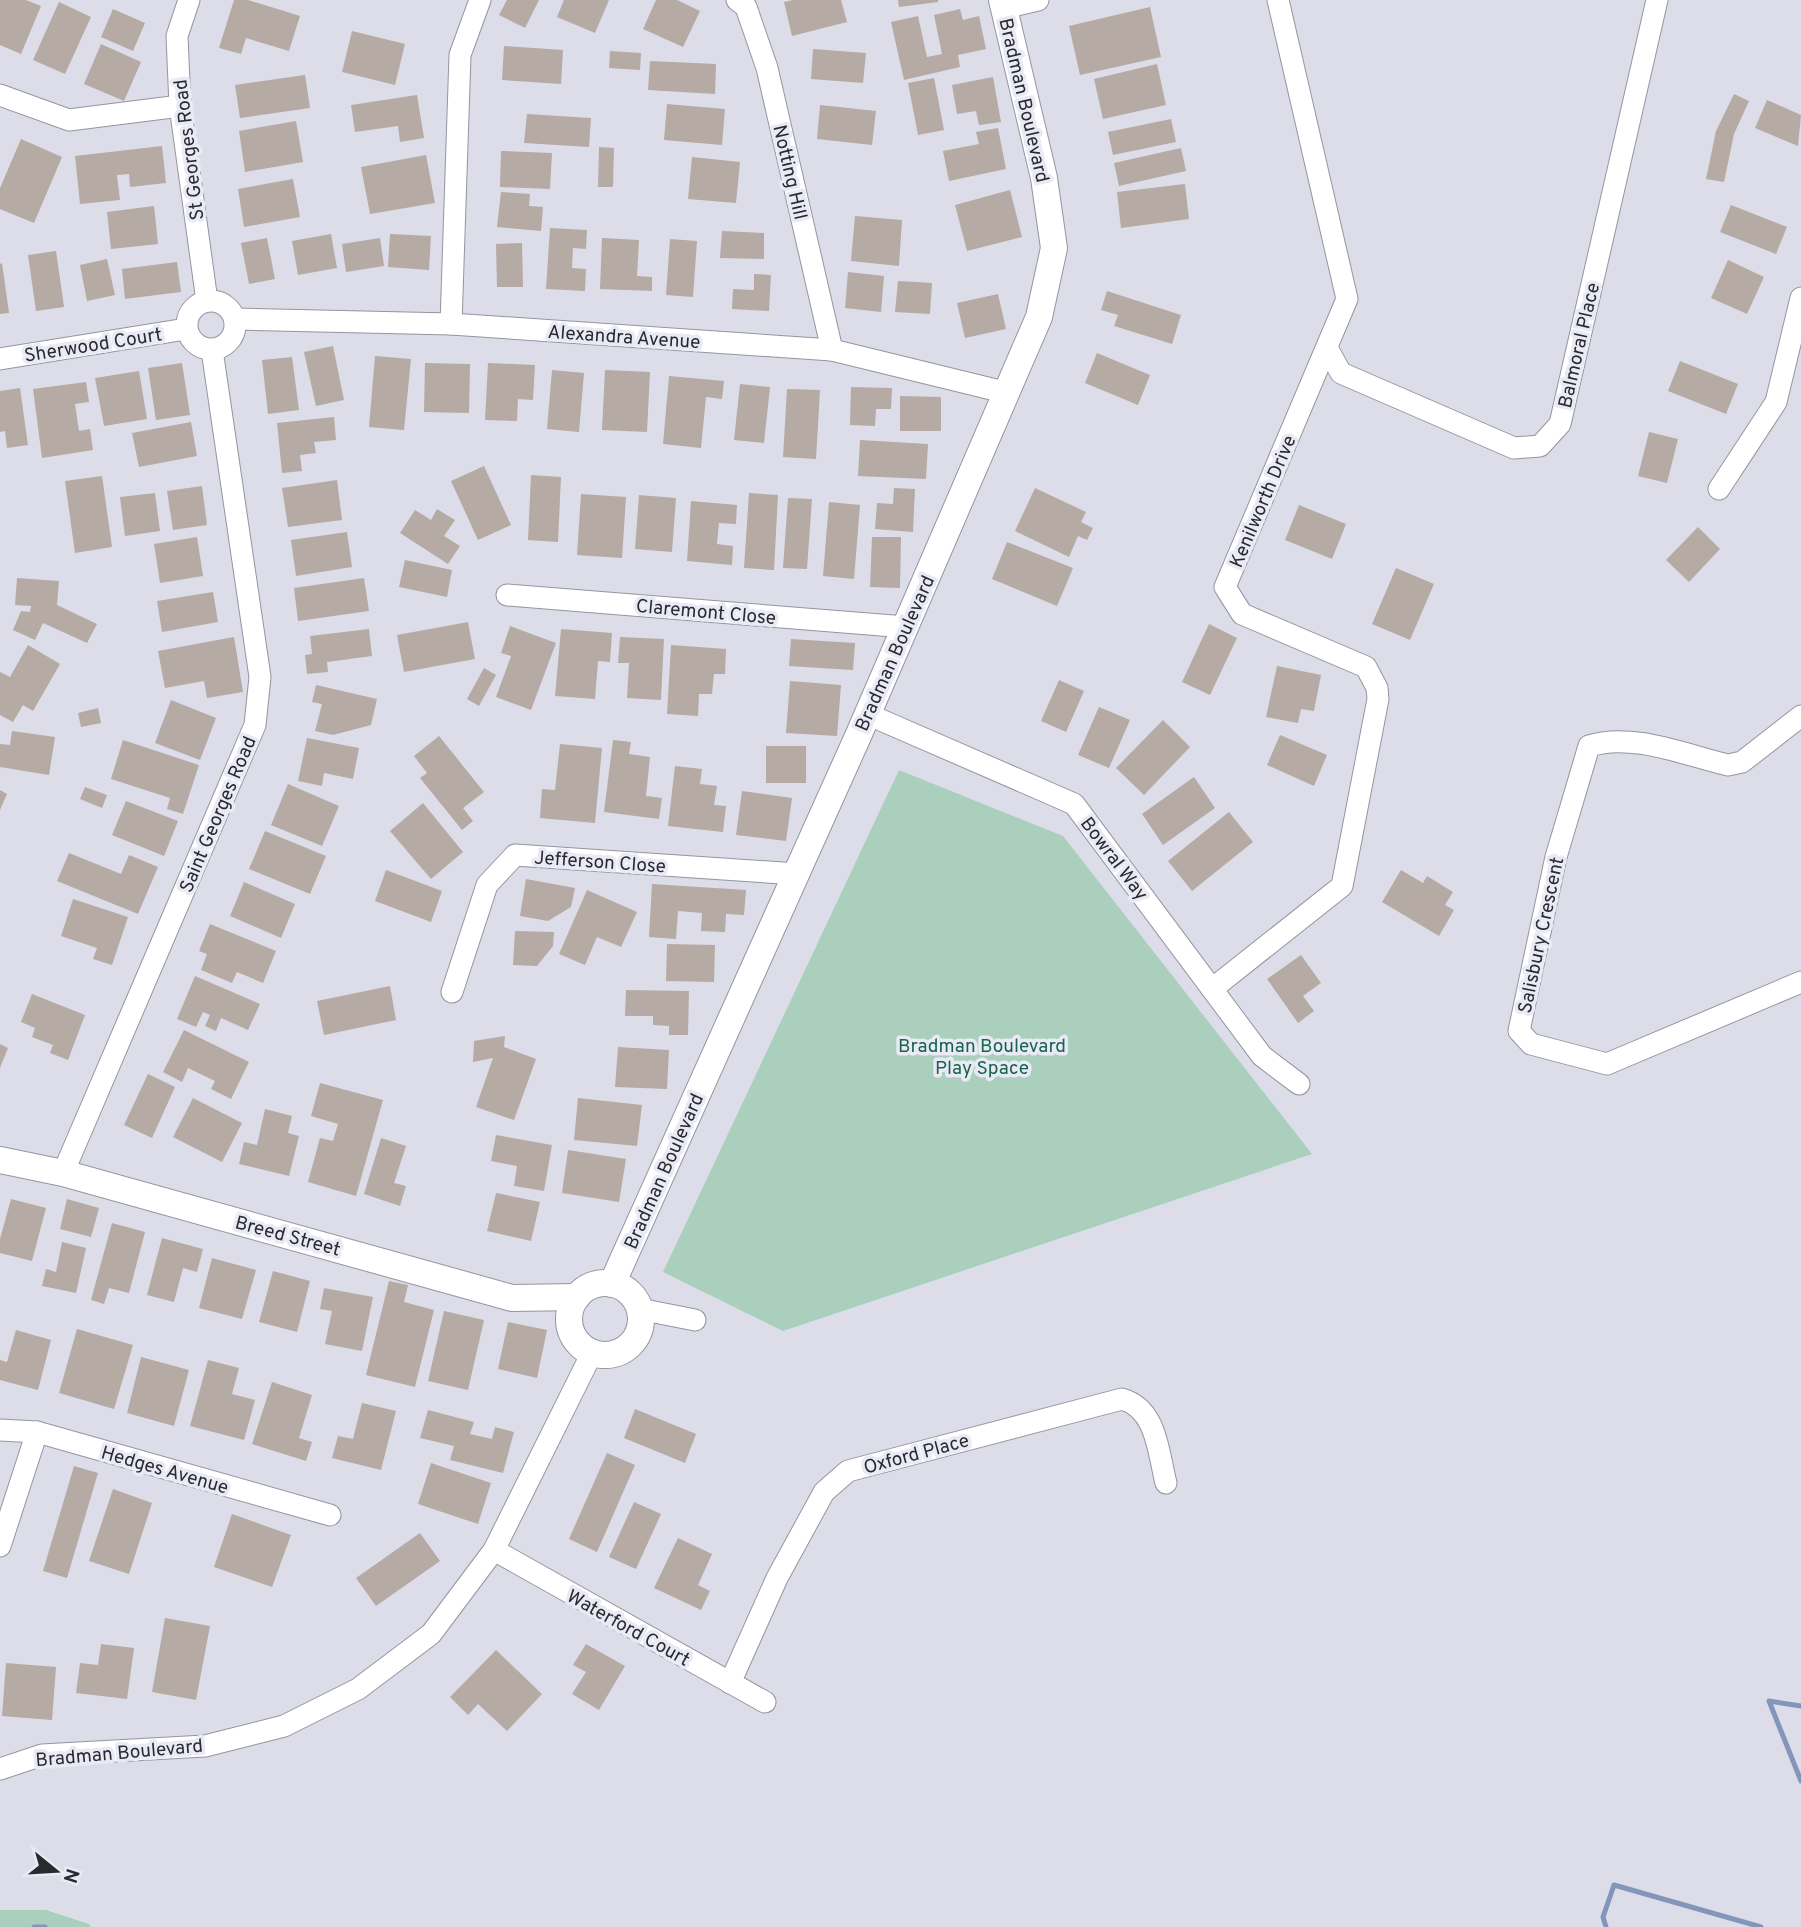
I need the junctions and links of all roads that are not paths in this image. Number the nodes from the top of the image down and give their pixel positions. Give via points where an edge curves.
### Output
1 (189, 0) edge
2 (480, 0) edge
3 (737, 0) edge
4 (1038, 0) edge
5 (1278, 0) edge
6 (1657, 0) edge
7 (1003, 4) edge
8 (0, 95) edge
9 (180, 106) junction
10 (1801, 298) edge
11 (207, 301) junction
12 (234, 319) junction
13 (451, 324) junction
14 (186, 329) junction
15 (1327, 348) junction
16 (212, 350) junction
17 (832, 350) junction
18 (0, 359) edge
19 (1009, 393) junction
20 (1719, 489) dead end
21 (507, 595) dead end
22 (906, 627) junction
23 (867, 714) junction
24 (1801, 716) edge
25 (797, 874) junction
26 (1801, 982) edge
27 (1212, 989) junction
28 (452, 992) dead end
29 (1299, 1084) dead end
30 (0, 1160) edge
31 (63, 1173) junction
32 (612, 1284) junction
33 (577, 1297) junction
34 (512, 1298) junction
35 (639, 1309) junction
36 (695, 1320) dead end
37 (570, 1329) junction
38 (592, 1353) junction
39 (0, 1430) edge
40 (37, 1432) junction
41 (1166, 1483) dead end
42 (330, 1515) dead end
43 (0, 1546) edge
44 (494, 1550) junction
45 (730, 1683) junction
46 (765, 1702) dead end
47 (0, 1769) edge

1 - 9 street, St Georges Road via 177,36
2 - 13 street via 460,55
3 - 17 street, Notting Hill via 746,7 767,68
4 - 7 street
5 - 15 street, Kenilworth Drive via 1347,299
6 - 15 street, Balmoral Place via 1560,424 1540,446 1514,448 1341,373
7 - 19 street, Bradman Boulevard via 1044,178 1054,248 1039,317
8 - 9 street via 69,120
9 - 11 street, St Georges Road
10 - 20 street via 1776,402
11 - 12 street via 224,305
11 - 14 street via 194,307
12 - 13 street, Alexandra Avenue
12 - 16 street via 233,337
13 - 17 street, Alexandra Avenue
14 - 16 street via 195,344
14 - 18 street, Sherwood Court
15 - 27 street, Kenilworth Drive via 1225,587 1242,614 1366,667 1378,699 1342,886
16 - 31 street, Saint Georges Road via 260,677 255,725
17 - 19 street, Alexandra Avenue
19 - 22 street, Bradman Boulevard
21 - 22 street, Claremont Close
22 - 23 street, Bradman Boulevard
23 - 25 street, Bradman Boulevard
23 - 27 street, Bowral Way via 1074,804
24 - 26 street, Salisbury Crescent via 1742,762 1728,765 1626,741 1588,746 1556,858 1519,1031 1531,1044 1607,1064
25 - 28 street, Jefferson Close via 515,855 487,885
25 - 32 street, Bradman Boulevard
27 - 29 street, Bowral Way via 1262,1056
30 - 31 street, Breed Street
31 - 34 street, Breed Street
32 - 33 street via 593,1285
32 - 35 street via 629,1293
33 - 34 street, Breed Street
33 - 37 street via 569,1317
34 - 37 street
35 - 36 street
35 - 38 street via 639,1330 626,1347 607,1355
37 - 38 street
38 - 44 street, Bradman Boulevard
39 - 40 street, Hedges Avenue
40 - 42 street, Hedges Avenue
40 - 43 street
41 - 45 street, Oxford Place via 1148,1415 1136,1403 1122,1399 848,1471 824,1492 777,1578
44 - 45 street, Waterford Court
44 - 47 street, Bradman Boulevard via 431,1633 358,1689 284,1726 205,1746 42,1755
45 - 46 street, Waterford Court

